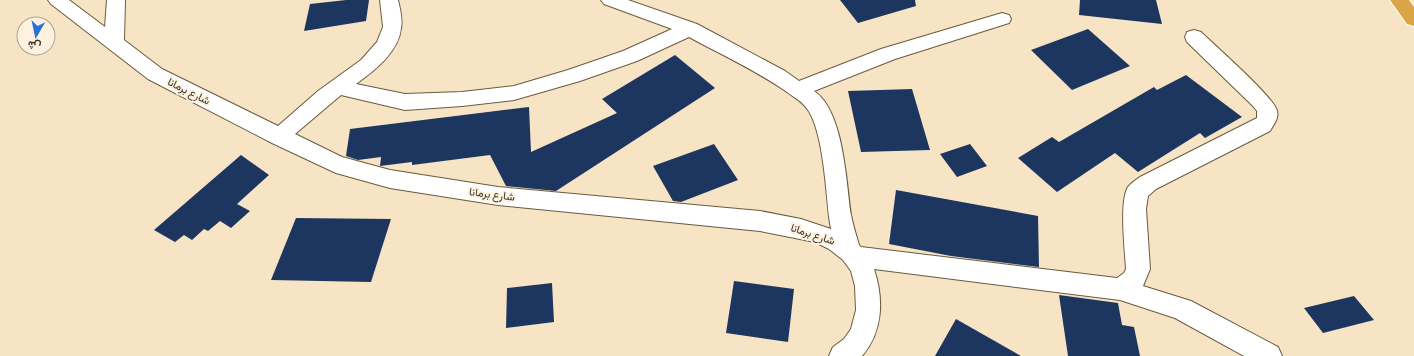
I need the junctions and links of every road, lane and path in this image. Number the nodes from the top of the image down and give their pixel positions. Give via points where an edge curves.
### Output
1 (57, 0) edge
2 (116, 0) edge
3 (389, 0) edge
4 (610, 0) edge
5 (1399, 0) edge
6 (1002, 19) dead end
7 (1414, 20) edge
8 (690, 29) junction
9 (1194, 37) dead end
10 (114, 44) junction
11 (337, 87) junction
12 (798, 89) junction
13 (279, 137) junction
14 (852, 253) junction
15 (1120, 289) junction
16 (842, 356) edge
17 (1269, 356) edge

1 - 10 street, شارع برمانا
2 - 10 street
3 - 11 street via 391,35 384,48 372,61
4 - 8 street
5 - 7 highway
6 - 12 street via 888,54
8 - 11 street via 630,56 514,93 405,102
8 - 12 street
9 - 15 street via 1260,101 1267,110 1268,119 1263,125 1148,183 1137,192 1135,209 1138,269 1134,280
10 - 13 street, شارع برمانا via 155,74
11 - 13 street
12 - 14 street via 817,106 824,121 835,172 840,217
13 - 14 street, شارع برمانا via 336,164 390,180 498,196 788,226 825,236
14 - 15 street
14 - 16 street via 866,277 866,327 858,343
15 - 17 street via 1182,309

